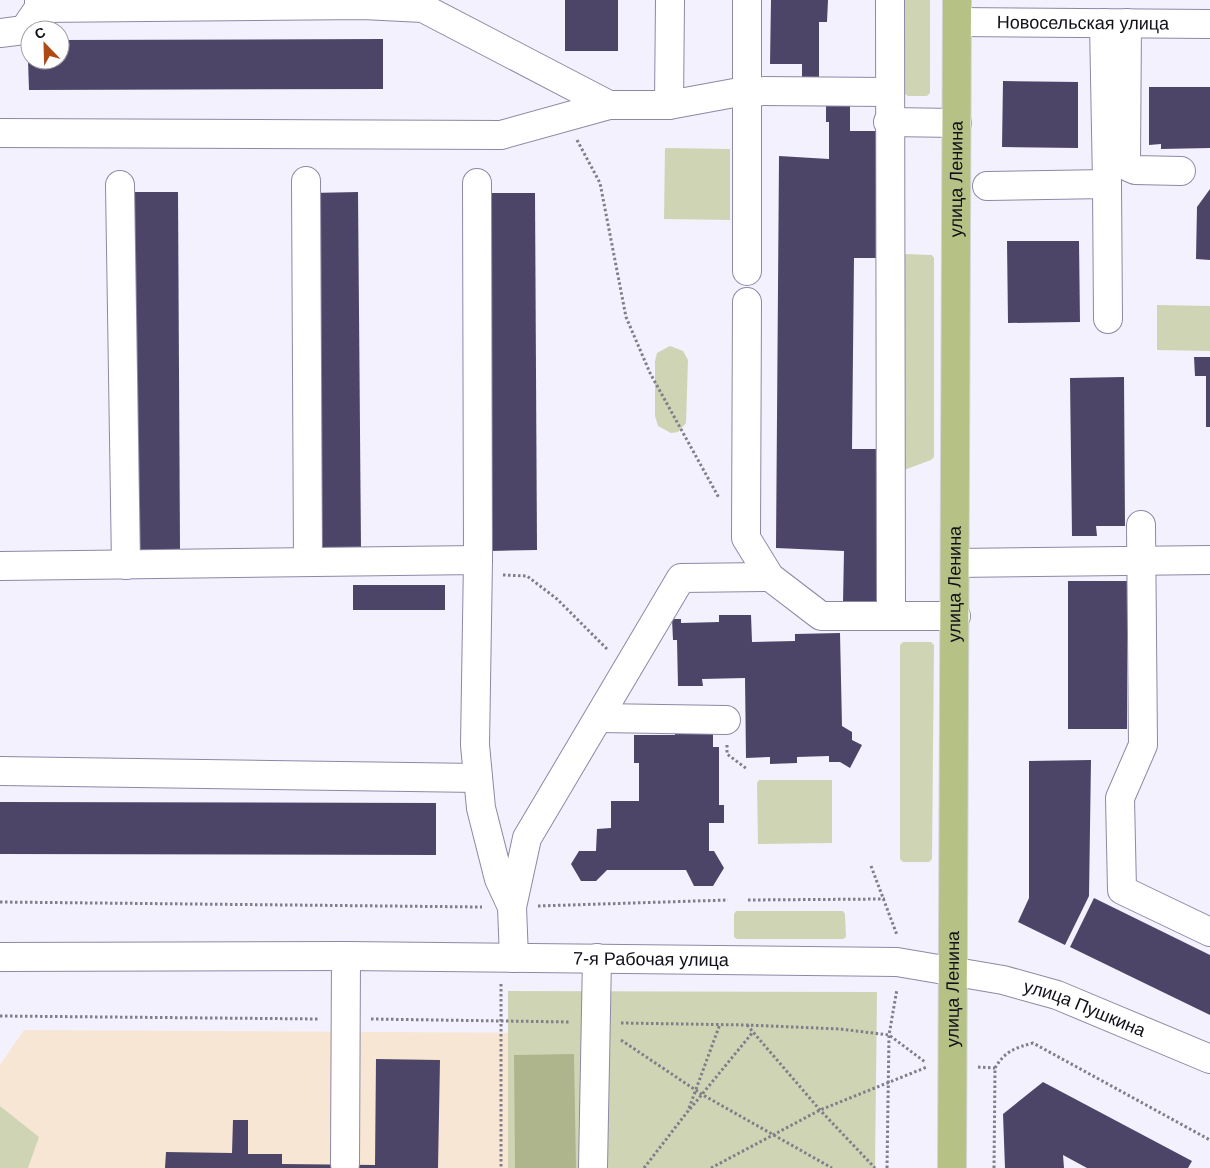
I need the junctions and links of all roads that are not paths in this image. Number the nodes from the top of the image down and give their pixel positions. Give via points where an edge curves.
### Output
1 (670, 0) edge
2 (747, 0) edge
3 (890, 0) edge
4 (363, 2) edge
5 (39, 4) edge
6 (957, 11) edge
7 (1116, 23) junction
8 (1210, 24) edge
9 (0, 32) edge
10 (745, 91) junction
11 (888, 92) junction
12 (609, 104) junction
13 (669, 105) junction
14 (888, 122) junction
15 (957, 123) junction
16 (0, 133) edge
17 (1182, 171) dead end
18 (306, 181) dead end
19 (477, 183) dead end
20 (1107, 184) junction
21 (120, 185) dead end
22 (987, 186) dead end
23 (747, 271) dead end
24 (747, 302) dead end
25 (1108, 319) dead end
26 (1141, 525) dead end
27 (1210, 560) edge
28 (1141, 561) junction
29 (308, 562) junction
30 (955, 563) junction
31 (126, 565) junction
32 (0, 566) edge
33 (477, 567) junction
34 (770, 577) junction
35 (891, 616) junction
36 (956, 616) junction
37 (598, 718) junction
38 (726, 720) dead end
39 (0, 771) edge
40 (478, 778) junction
41 (512, 907) junction
42 (1210, 932) edge
43 (346, 956) junction
44 (0, 957) edge
45 (508, 958) junction
46 (596, 958) junction
47 (955, 973) junction
48 (1210, 1059) edge
49 (345, 1164) dead end
50 (593, 1168) edge
51 (952, 1168) edge

1 - 13 street
2 - 10 street
3 - 11 street
4 - 5 street
4 - 12 street via 424,8
5 - 9 street via 24,30
6 - 7 street, Новосельская улица
6 - 15 main road, улица Ленина
7 - 8 street, Новосельская улица
7 - 17 street via 1128,167
7 - 20 street
10 - 11 street
10 - 13 street
10 - 23 street
11 - 14 street
12 - 13 street
12 - 16 street via 501,135
14 - 15 street
14 - 35 street
15 - 30 main road, улица Ленина
18 - 29 street
19 - 33 street
20 - 22 street
20 - 25 street
21 - 31 street
24 - 34 street via 746,538
26 - 28 street
27 - 28 street
28 - 30 street
28 - 42 street via 1143,745 1120,798 1122,890
29 - 31 street
29 - 33 street
30 - 36 main road, улица Ленина
31 - 32 street
33 - 40 street via 475,745
34 - 35 street via 821,616
34 - 37 street via 681,578
35 - 36 street
36 - 47 main road, улица Ленина
37 - 38 street
37 - 41 street via 527,838
39 - 40 street
40 - 41 street via 481,808 499,879
41 - 45 street
43 - 44 street, 7-я Рабочая улица
43 - 45 street, 7-я Рабочая улица
43 - 49 street
45 - 46 street, 7-я Рабочая улица
46 - 47 street, 7-я Рабочая улица via 897,962
46 - 50 street
47 - 48 street, улица Пушкина via 1003,980 1057,995
47 - 51 main road, улица Ленина

